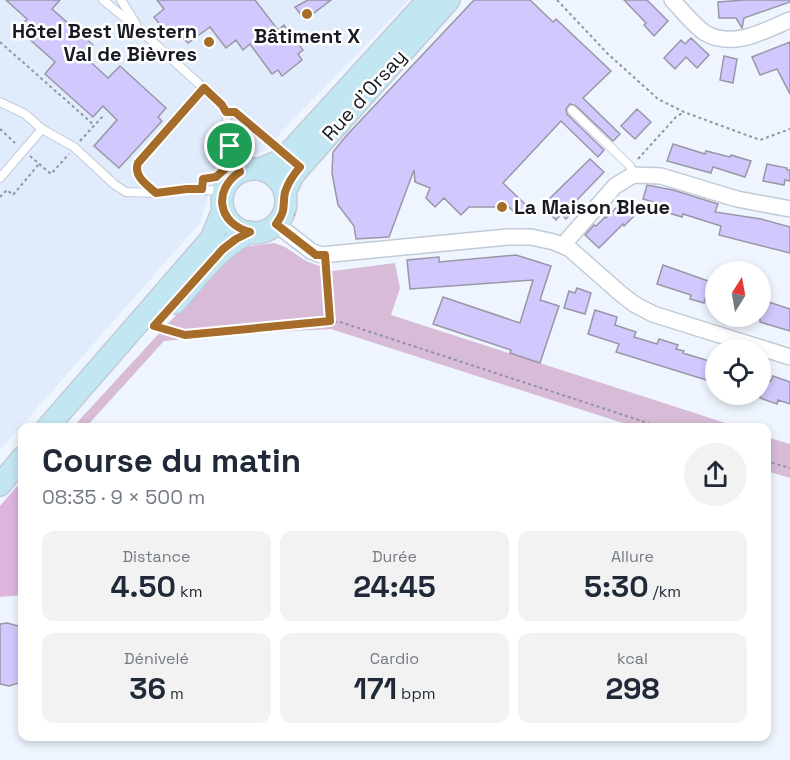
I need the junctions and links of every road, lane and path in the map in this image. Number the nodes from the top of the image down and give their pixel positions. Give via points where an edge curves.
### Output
1 (103, 0) edge
2 (121, 0) edge
3 (428, 0) edge
4 (449, 0) edge
5 (557, 0) edge
6 (672, 0) edge
7 (790, 20) edge
8 (141, 31) junction
9 (0, 42) edge
10 (204, 88) junction
11 (0, 102) edge
12 (572, 110) dead end
13 (226, 112) junction
14 (684, 112) junction
15 (94, 125) dead end
16 (0, 129) edge
17 (42, 129) junction
18 (790, 129) edge
19 (230, 146) junction
20 (11, 151) dead end
21 (286, 156) junction
22 (39, 164) dead end
23 (250, 170) junction
24 (638, 175) junction
25 (0, 178) edge
26 (156, 193) junction
27 (285, 193) junction
28 (0, 197) edge
29 (216, 197) junction
30 (790, 209) edge
31 (276, 224) junction
32 (250, 232) junction
33 (563, 245) junction
34 (325, 255) junction
35 (330, 321) junction
36 (154, 326) junction
37 (790, 357) edge
38 (51, 423) edge
39 (62, 423) edge
40 (648, 423) edge
41 (771, 462) edge
42 (18, 464) edge
43 (790, 468) edge
44 (2, 482) edge

1 - 8 lane
2 - 8 lane
3 - 21 main road, Rue d'Orsay
4 - 27 main road, Rue d'Orsay via 300,167
5 - 14 path via 658,99
6 - 7 street via 705,32 717,37 742,39
8 - 10 lane
9 - 15 path
10 - 13 lane
10 - 26 lane via 136,167 137,174
11 - 17 lane via 25,114
12 - 24 lane
13 - 19 lane
13 - 21 path via 235,112
14 - 18 path via 760,140
14 - 24 path via 635,161 641,166
16 - 20 path via 17,144
17 - 25 lane
17 - 26 lane via 74,147 120,189
19 - 23 lane
19 - 29 path via 222,149 226,168 216,177 203,179
21 - 23 main road, Rue d'Orsay via 275,164
22 - 28 path via 13,195 6,190
23 - 27 main road via 276,178
23 - 29 main road via 233,176
24 - 30 street via 662,176 737,199
24 - 33 street via 615,186
26 - 29 lane via 187,189
27 - 31 main road via 286,204
29 - 32 main road via 233,225
29 - 38 main road via 218,227 211,239
31 - 32 main road
31 - 34 street via 316,255
32 - 36 main road via 223,249
33 - 34 street via 518,236
33 - 37 street via 627,298 653,314
34 - 35 path
35 - 36 path via 185,335
35 - 40 path
36 - 39 main road
41 - 43 path
42 - 44 main road

